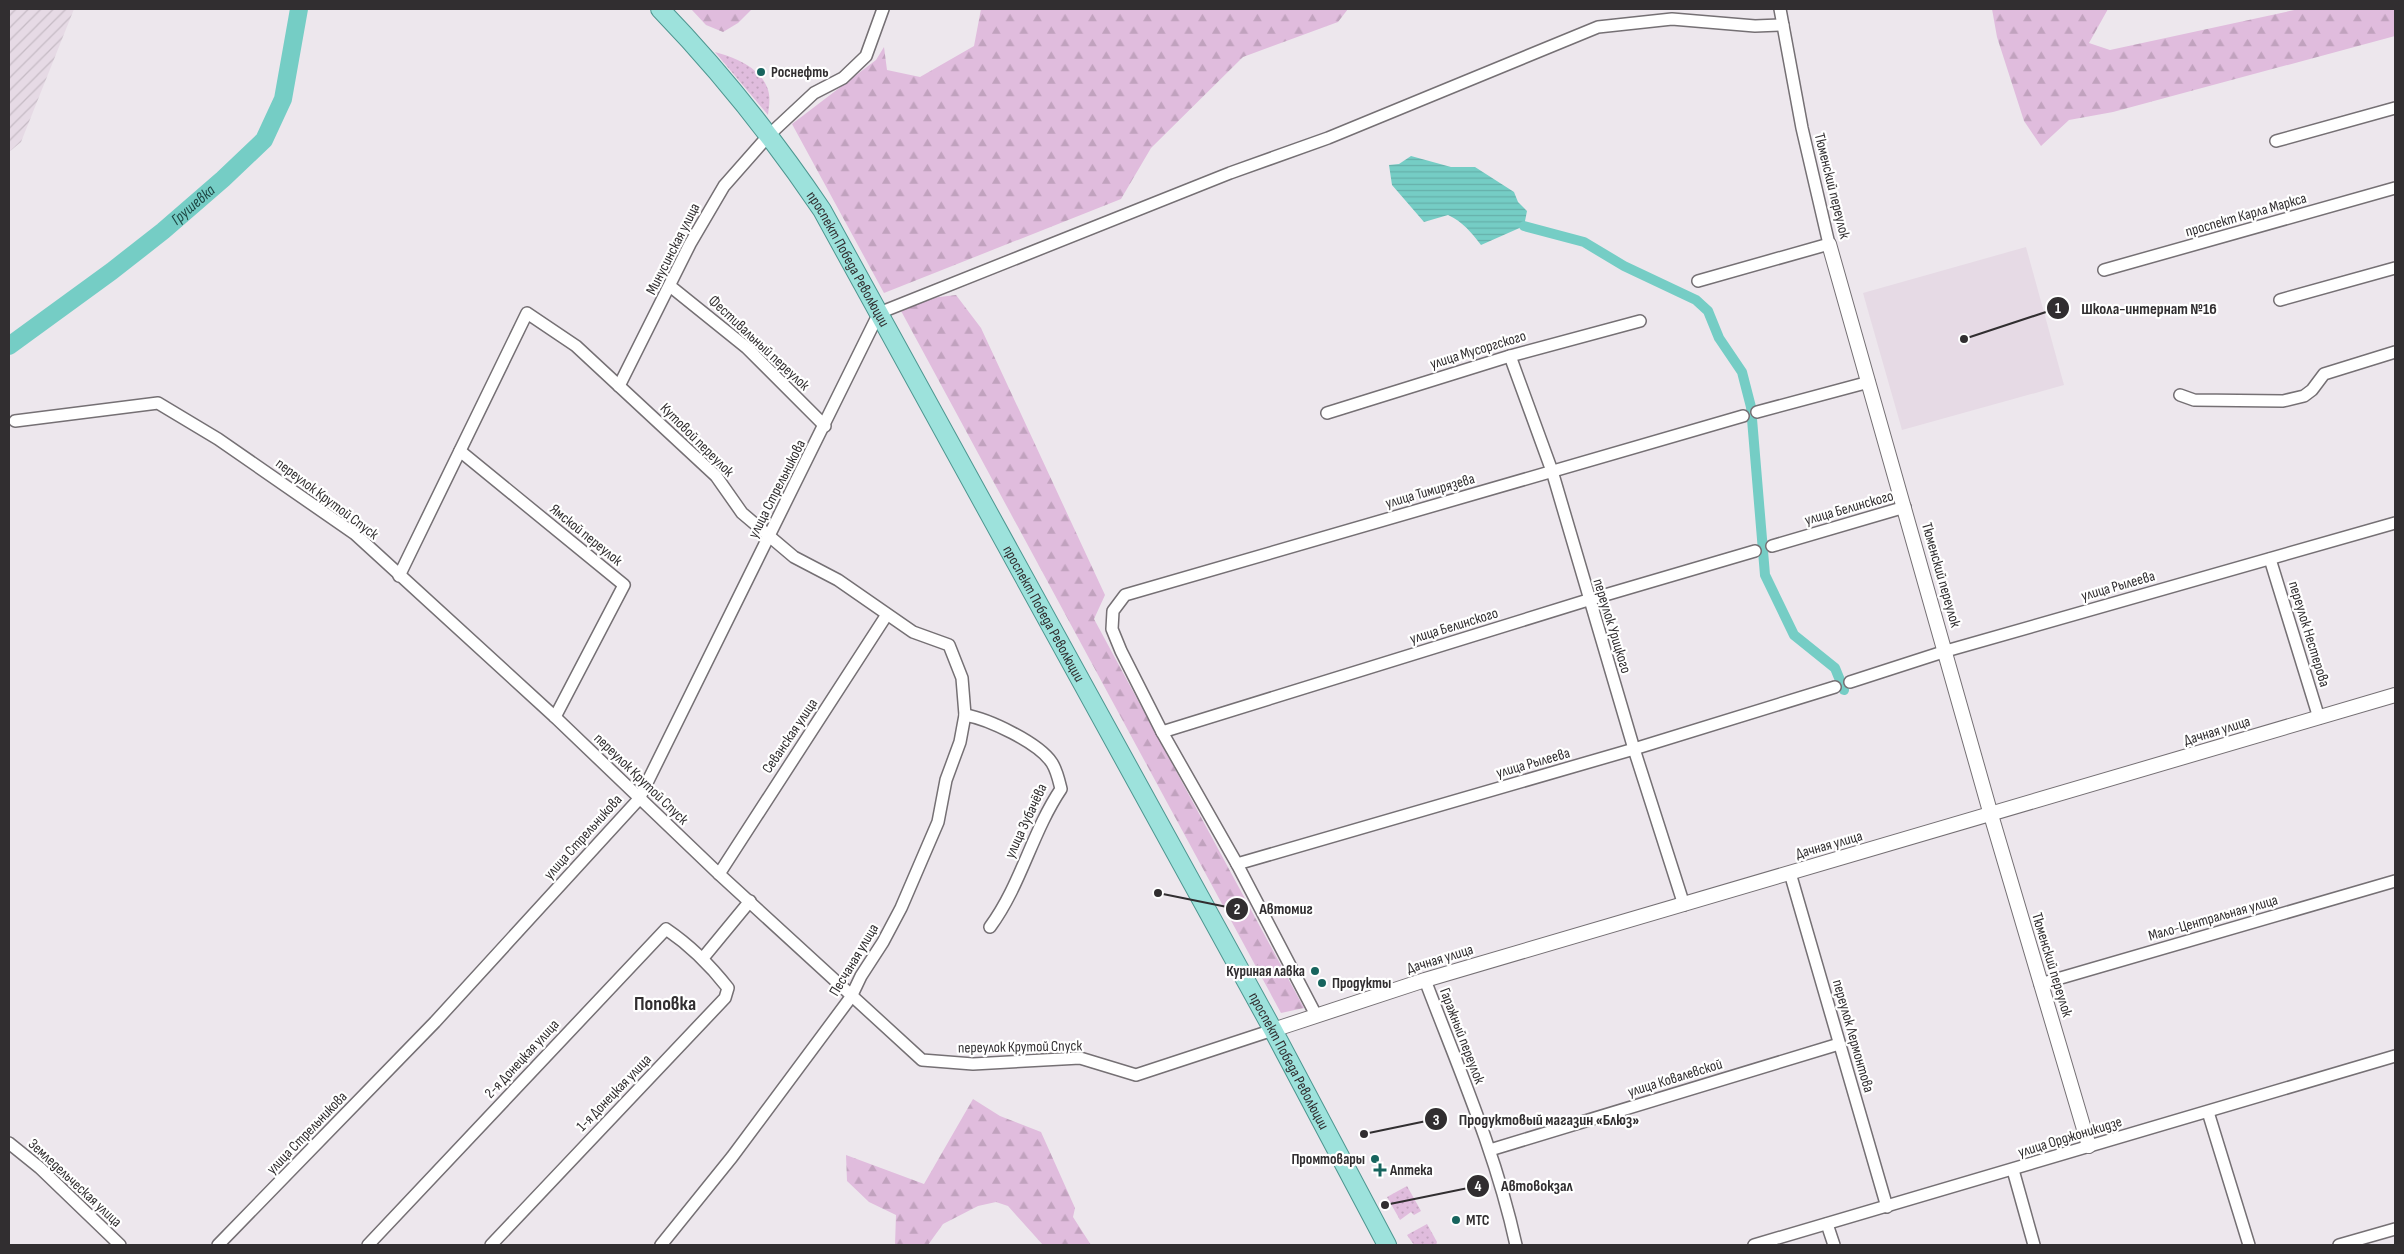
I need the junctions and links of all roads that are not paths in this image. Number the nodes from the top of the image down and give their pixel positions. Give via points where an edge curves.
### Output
1 (660, 9) edge
2 (883, 9) edge
3 (1780, 9) edge
4 (1783, 24) junction
5 (2395, 108) edge
6 (769, 135) junction
7 (2276, 141) dead end
8 (2395, 188) edge
9 (1829, 244) junction
10 (2395, 268) edge
11 (2104, 270) dead end
12 (1698, 281) dead end
13 (670, 286) junction
14 (2280, 300) dead end
15 (879, 313) junction
16 (1640, 321) dead end
17 (2395, 352) edge
18 (1510, 356) junction
19 (1869, 382) junction
20 (619, 386) junction
21 (2180, 395) dead end
22 (1757, 412) dead end
23 (1327, 413) dead end
24 (1743, 416) dead end
25 (15, 421) dead end
26 (825, 426) junction
27 (460, 451) junction
28 (1552, 470) junction
29 (1904, 507) junction
30 (2395, 523) edge
31 (769, 536) junction
32 (1772, 546) dead end
33 (1755, 551) dead end
34 (2270, 559) junction
35 (398, 576) junction
36 (1588, 600) junction
37 (886, 616) junction
38 (949, 645) joint
39 (1946, 651) junction
40 (1850, 682) dead end
41 (1835, 687) dead end
42 (2395, 695) edge
43 (965, 715) junction
44 (555, 717) junction
45 (2319, 718) junction
46 (1162, 732) junction
47 (1634, 749) junction
48 (639, 798) junction
49 (1991, 815) junction
50 (1237, 864) junction
51 (1790, 873) junction
52 (719, 874) junction
53 (2395, 880) edge
54 (750, 901) junction
55 (1684, 905) junction
56 (990, 927) dead end
57 (703, 958) junction
58 (1425, 980) junction
59 (2040, 984) junction
60 (851, 997) junction
61 (1316, 1015) junction
62 (1272, 1030) junction
63 (1839, 1044) junction
64 (2395, 1056) edge
65 (2208, 1112) junction
66 (9, 1143) edge
67 (2089, 1146) junction
68 (1490, 1150) junction
69 (2013, 1170) junction
70 (1887, 1207) junction
71 (1827, 1224) junction
72 (2395, 1229) edge
73 (120, 1245) edge
74 (218, 1245) edge
75 (368, 1245) edge
76 (491, 1245) edge
77 (661, 1245) edge
78 (1387, 1245) edge
79 (1516, 1245) edge
80 (1754, 1245) edge
81 (1834, 1245) edge
82 (2034, 1245) edge
83 (2249, 1245) edge
84 (2339, 1245) edge

1 - 6 main road, проспект Победа Революции
2 - 6 street, Минусинская улица via 866,56 843,78 814,94
3 - 4 street, Тюменский переулок
4 - 9 street, Тюменский переулок via 1802,128
4 - 15 street via 1756,26 1672,19 1598,27 1328,138 1230,173
5 - 7 street
6 - 13 street, Минусинская улица via 724,186
6 - 15 main road, проспект Победа Революции via 822,210
8 - 11 street, проспект Карла Маркса
9 - 12 street
9 - 19 street, Тюменский переулок
10 - 14 street
13 - 20 street, Минусинская улица
13 - 26 street, Фестивальный переулок via 747,348
15 - 26 street, улица Стрельникова
15 - 62 main road, проспект Победа Революции
16 - 18 street, улица Мусоргского
17 - 21 street via 2324,374 2304,396 2283,401 2194,400
18 - 23 street, улица Мусоргского
18 - 28 street, переулок Урицкого
19 - 22 street
19 - 29 street, Тюменский переулок
20 - 27 street, Кутовой переулок via 576,346 527,314
20 - 31 street, Кутовой переулок via 716,476 742,513
24 - 28 street, улица Тимирязева
25 - 35 street, переулок Крутой Спуск via 158,404 218,439 355,534
26 - 31 street, улица Стрельникова
27 - 35 street
27 - 44 street, Ямской переулок via 624,585
28 - 36 street, переулок Урицкого
28 - 46 street, улица Тимирязева via 1125,595 1113,611 1112,629
29 - 32 street, улица Белинского
29 - 39 street, Тюменский переулок
30 - 34 street, улица Рылеева
31 - 37 street, Кутовой переулок via 794,557 838,580
31 - 48 street, улица Стрельникова
33 - 36 street, улица Белинского
34 - 39 street, улица Рылеева
34 - 45 street, переулок Нестерова
35 - 44 street, переулок Крутой Спуск
36 - 46 street, улица Белинского
36 - 47 street, переулок Урицкого
37 - 38 street, Кутовой переулок via 913,632
37 - 52 street, Севанская улица
38 - 43 street, Песчаная улица via 962,678
39 - 40 street, улица Рылеева
39 - 49 street, Тюменский переулок
41 - 47 street, улица Рылеева
42 - 45 street, Дачная улица
43 - 56 street, улица Зубачёва via 997,724 1038,749 1053,765 1061,789 1002,910
43 - 60 street, Песчаная улица via 960,742 946,780 938,822 901,908
44 - 48 street, переулок Крутой Спуск
45 - 49 street, Дачная улица
46 - 50 street
47 - 50 street, улица Рылеева
47 - 55 street, переулок Урицкого
48 - 52 street, переулок Крутой Спуск
48 - 74 street, улица Стрельникова via 436,1022
49 - 51 street, Дачная улица
49 - 59 street, Тюменский переулок
50 - 61 street
51 - 55 street, Дачная улица
51 - 63 street, переулок Лермонтова
52 - 54 street, переулок Крутой Спуск
53 - 59 street, Мало-Центральная улица
54 - 57 street
54 - 60 street, переулок Крутой Спуск
55 - 58 street, Дачная улица
57 - 75 street, 2-я Донецкая улица via 666,929
57 - 76 street, 1-я Донецкая улица via 728,988 725,998
58 - 61 street, Дачная улица
58 - 68 street, Гаражный переулок
59 - 67 street, Тюменский переулок
60 - 62 street, переулок Крутой Спуск via 922,1060 973,1064 1080,1058 1136,1075
60 - 77 street, Песчаная улица via 732,1157
61 - 62 street, Дачная улица
62 - 78 main road, проспект Победа Революции
63 - 68 street, улица Ковалевской
63 - 70 street, переулок Лермонтова
64 - 65 street, улица Орджоникидзе
65 - 67 street, улица Орджоникидзе
65 - 83 street
66 - 73 street, Земледельческая улица via 40,1168
67 - 69 street, улица Орджоникидзе
68 - 79 street, Гаражный переулок
69 - 70 street, улица Орджоникидзе
69 - 82 street
70 - 71 street, улица Орджоникидзе
71 - 80 street, улица Орджоникидзе
71 - 81 street
72 - 84 street

